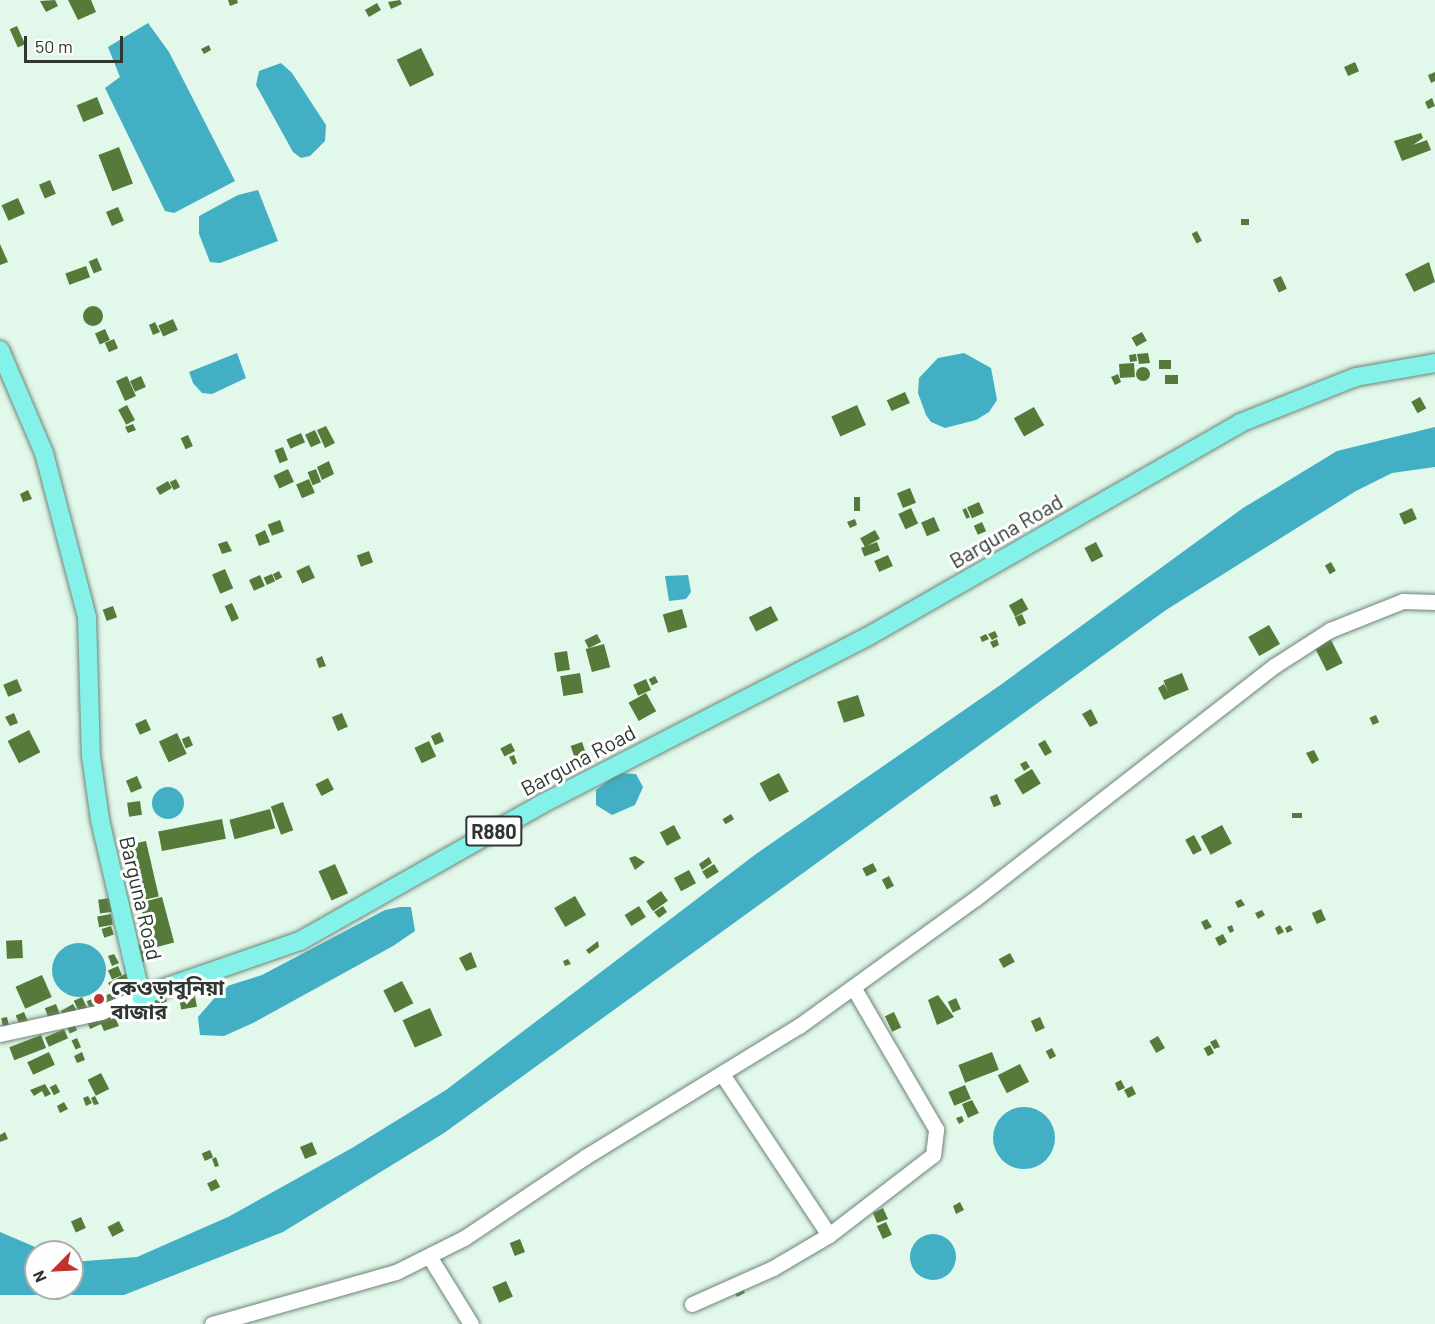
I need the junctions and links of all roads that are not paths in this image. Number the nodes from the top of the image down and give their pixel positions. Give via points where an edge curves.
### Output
1 (0, 350) edge
2 (1435, 363) edge
3 (1435, 602) edge
4 (854, 987) junction
5 (141, 996) junction
6 (2, 1034) edge
7 (722, 1074) junction
8 (829, 1235) junction
9 (429, 1256) junction
10 (692, 1304) dead end
11 (213, 1324) edge
12 (471, 1324) edge

1 - 5 main road, Barguna Road via 44,453 87,617 91,756
2 - 5 main road, Barguna Road / R880 via 1356,377 1240,423 867,637 542,804 300,941
3 - 4 street via 1402,602 1330,630 1274,666 976,898
4 - 7 street
4 - 8 street via 936,1129 933,1155
5 - 6 street via 102,1012
7 - 8 street
7 - 9 street via 465,1238
8 - 10 street via 773,1268
9 - 11 street via 396,1272
9 - 12 street

